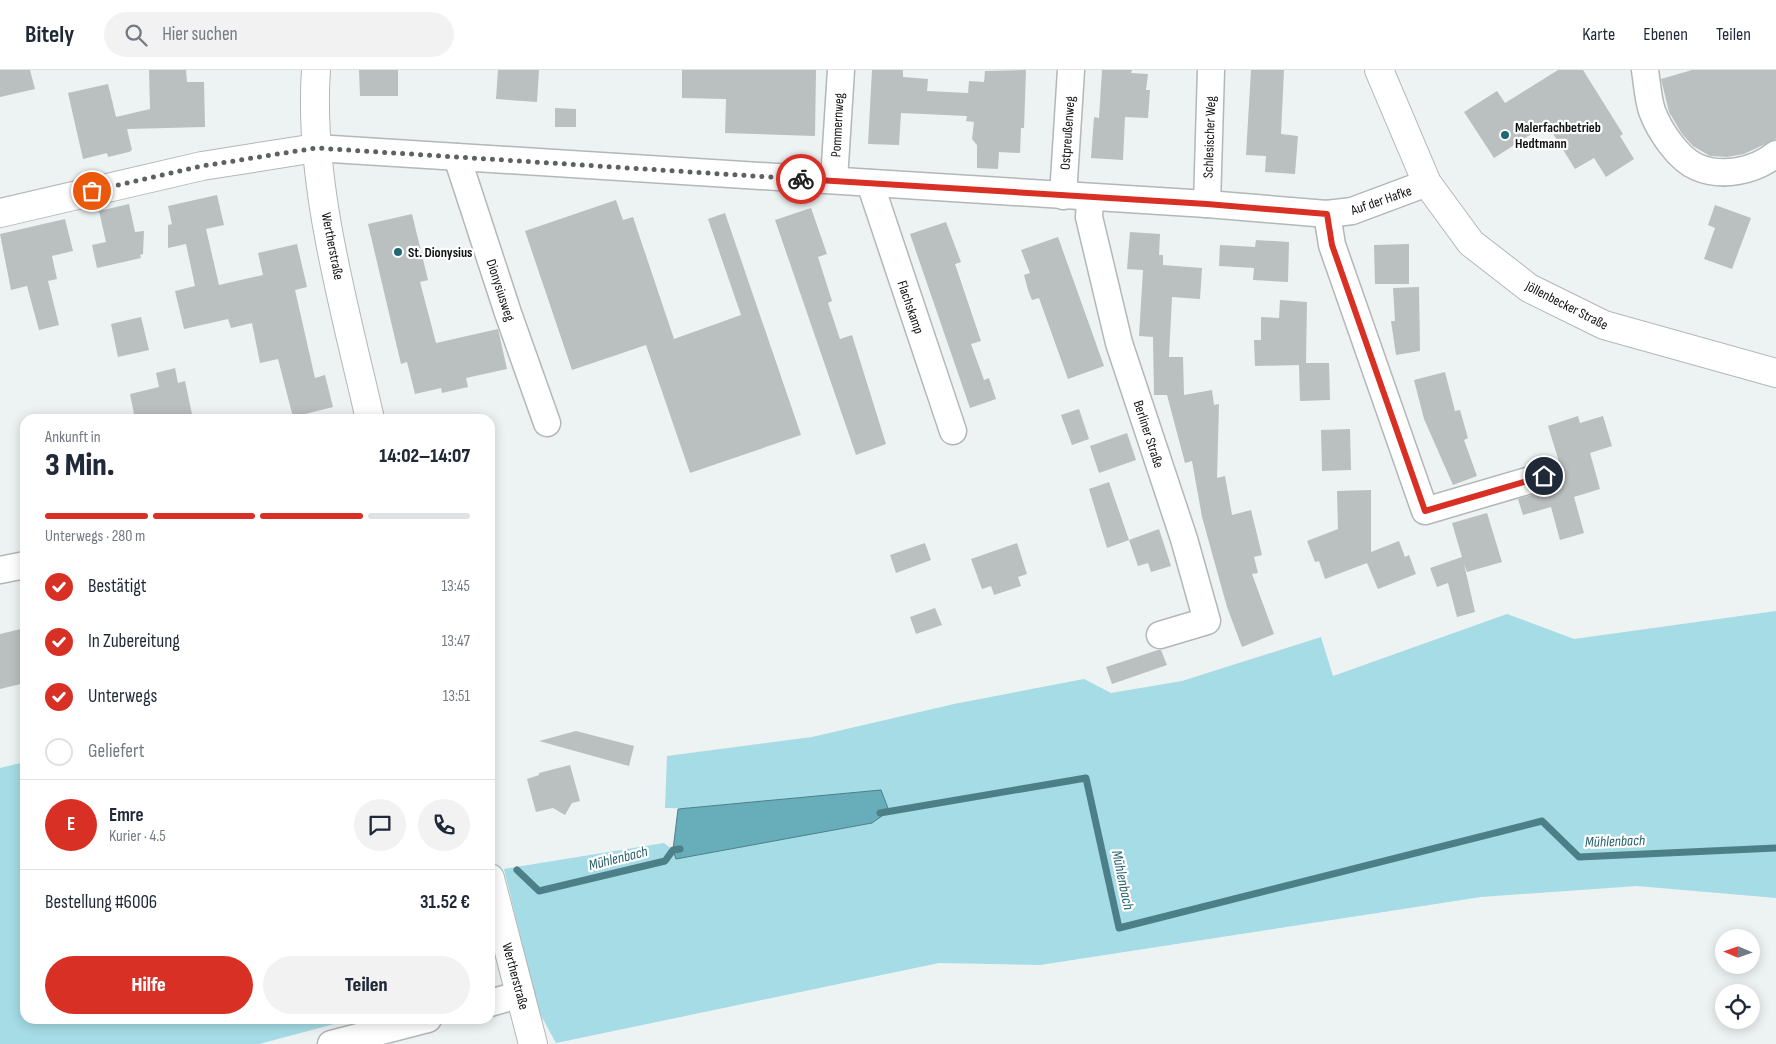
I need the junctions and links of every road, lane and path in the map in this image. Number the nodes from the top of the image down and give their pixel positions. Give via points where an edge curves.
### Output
1 (316, 70) edge
2 (841, 70) edge
3 (1071, 70) edge
4 (1211, 70) edge
5 (1379, 70) edge
6 (1645, 70) edge
7 (316, 148) junction
8 (457, 157) junction
9 (1774, 161) edge
10 (834, 180) junction
11 (870, 183) junction
12 (1418, 186) junction
13 (1063, 196) junction
14 (1090, 198) junction
15 (1207, 204) junction
16 (0, 213) edge
17 (1327, 214) junction
18 (1776, 373) edge
19 (369, 414) edge
20 (547, 423) dead end
21 (953, 431) dead end
22 (1544, 476) dead end
23 (20, 566) edge
24 (0, 570) edge
25 (1160, 635) dead end
26 (495, 897) edge
27 (521, 994) junction
28 (495, 1001) edge
29 (409, 1024) edge
30 (331, 1044) edge
31 (533, 1044) edge

1 - 7 main road, Wertherstraße
2 - 10 street, Pommernweg
3 - 13 street, Ostpreußenweg
4 - 15 street, Schlesischer Weg
5 - 12 main road, Jöllenbecker Straße
6 - 9 street via 1652,111 1670,145 1696,167 1720,173
7 - 8 street, Auf der Hafke
7 - 16 main road via 202,166
7 - 19 main road, Wertherstraße via 328,224
8 - 10 street, Auf der Hafke
8 - 20 street, Dionysiusweg
10 - 11 street, Auf der Hafke
11 - 13 street, Auf der Hafke
11 - 21 street, Flachskamp
12 - 17 street, Auf der Hafke via 1352,211
12 - 18 main road, Jöllenbecker Straße via 1471,243 1529,288 1604,325
13 - 14 street, Auf der Hafke
14 - 15 street, Auf der Hafke
14 - 25 street, Berliner Straße via 1090,217 1118,343 1184,539 1206,621
15 - 17 street, Auf der Hafke
17 - 22 street via 1332,245 1425,511
23 - 24 street
26 - 27 main road, Wertherstraße
27 - 28 street
27 - 31 main road, Wertherstraße
29 - 30 street

